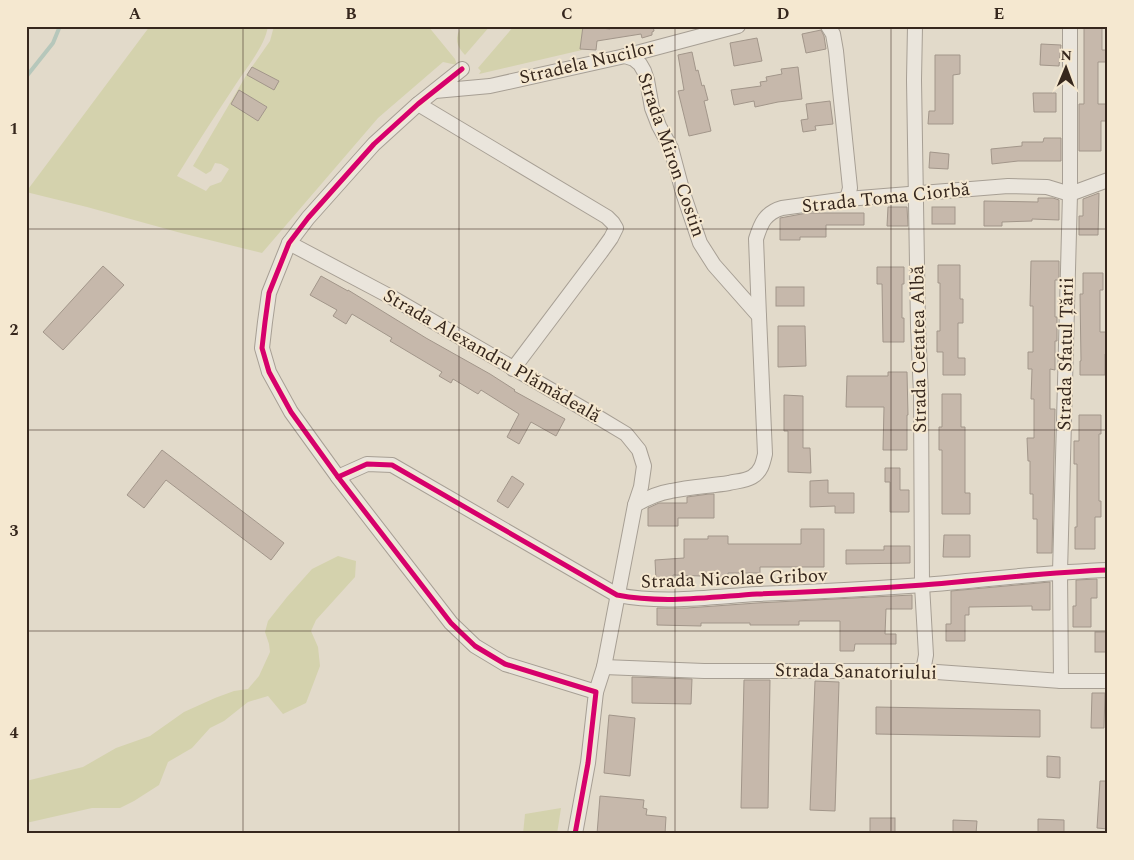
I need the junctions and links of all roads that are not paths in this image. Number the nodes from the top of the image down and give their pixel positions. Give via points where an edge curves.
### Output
1 (738, 26) edge
2 (828, 26) edge
3 (915, 26) edge
4 (1070, 26) edge
5 (625, 56) junction
6 (462, 69) dead end
7 (434, 91) junction
8 (418, 104) junction
9 (1108, 180) edge
10 (916, 193) junction
11 (1070, 194) junction
12 (848, 199) junction
13 (289, 243) junction
14 (759, 316) junction
15 (513, 369) junction
16 (338, 477) junction
17 (635, 505) junction
18 (1108, 570) edge
19 (1060, 572) junction
20 (922, 585) junction
21 (617, 595) junction
22 (604, 667) junction
23 (923, 671) junction
24 (1060, 681) junction
25 (1108, 681) edge
26 (596, 692) junction
27 (575, 834) edge

1 - 5 street, Stradela Nucilor
2 - 12 street via 836,50 850,188
3 - 10 street, Strada Cetatea Albă
4 - 11 street, Strada Sfatul Țării
5 - 7 street, Stradela Nucilor via 490,86
5 - 14 street, Strada Miron Costin via 634,59 644,71 652,108 671,148 700,243 714,265
6 - 7 street
7 - 8 street
8 - 13 street via 374,144
8 - 15 street via 607,217 616,228
9 - 11 street
10 - 11 street, Strada Toma Ciorbă via 1008,186 1048,187
10 - 12 street, Strada Toma Ciorbă
10 - 20 street, Strada Cetatea Albă
11 - 19 street, Strada Sfatul Țării
12 - 14 street, Strada Toma Ciorbă via 782,208 765,217 756,239
13 - 15 street, Strada Alexandru Plămădeală via 391,297
13 - 16 street via 269,293 262,348 269,372 291,412
14 - 17 street via 765,454 758,472 746,480 671,491 651,496
15 - 17 street, Strada Alexandru Plămădeală via 626,434 639,450 644,466
16 - 21 street, Strada Nicolae Gribov via 367,464 392,465
16 - 26 street via 451,622 475,646 506,664
17 - 21 street, Strada Alexandru Plămădeală
18 - 19 street, Strada Nicolae Gribov
19 - 20 street, Strada Nicolae Gribov
19 - 24 street, Strada Sfatul Țării
20 - 21 street, Strada Nicolae Gribov via 656,600
20 - 23 street, Strada Cetatea Albă via 926,655
21 - 22 street, Strada Alexandru Plămădeală
22 - 23 street, Strada Sanatoriului via 712,671
22 - 26 street, Strada Alexandru Plămădeală
23 - 24 street, Strada Sanatoriului
24 - 25 street, Strada Sanatoriului
26 - 27 street, Strada Alexandru Plămădeală

